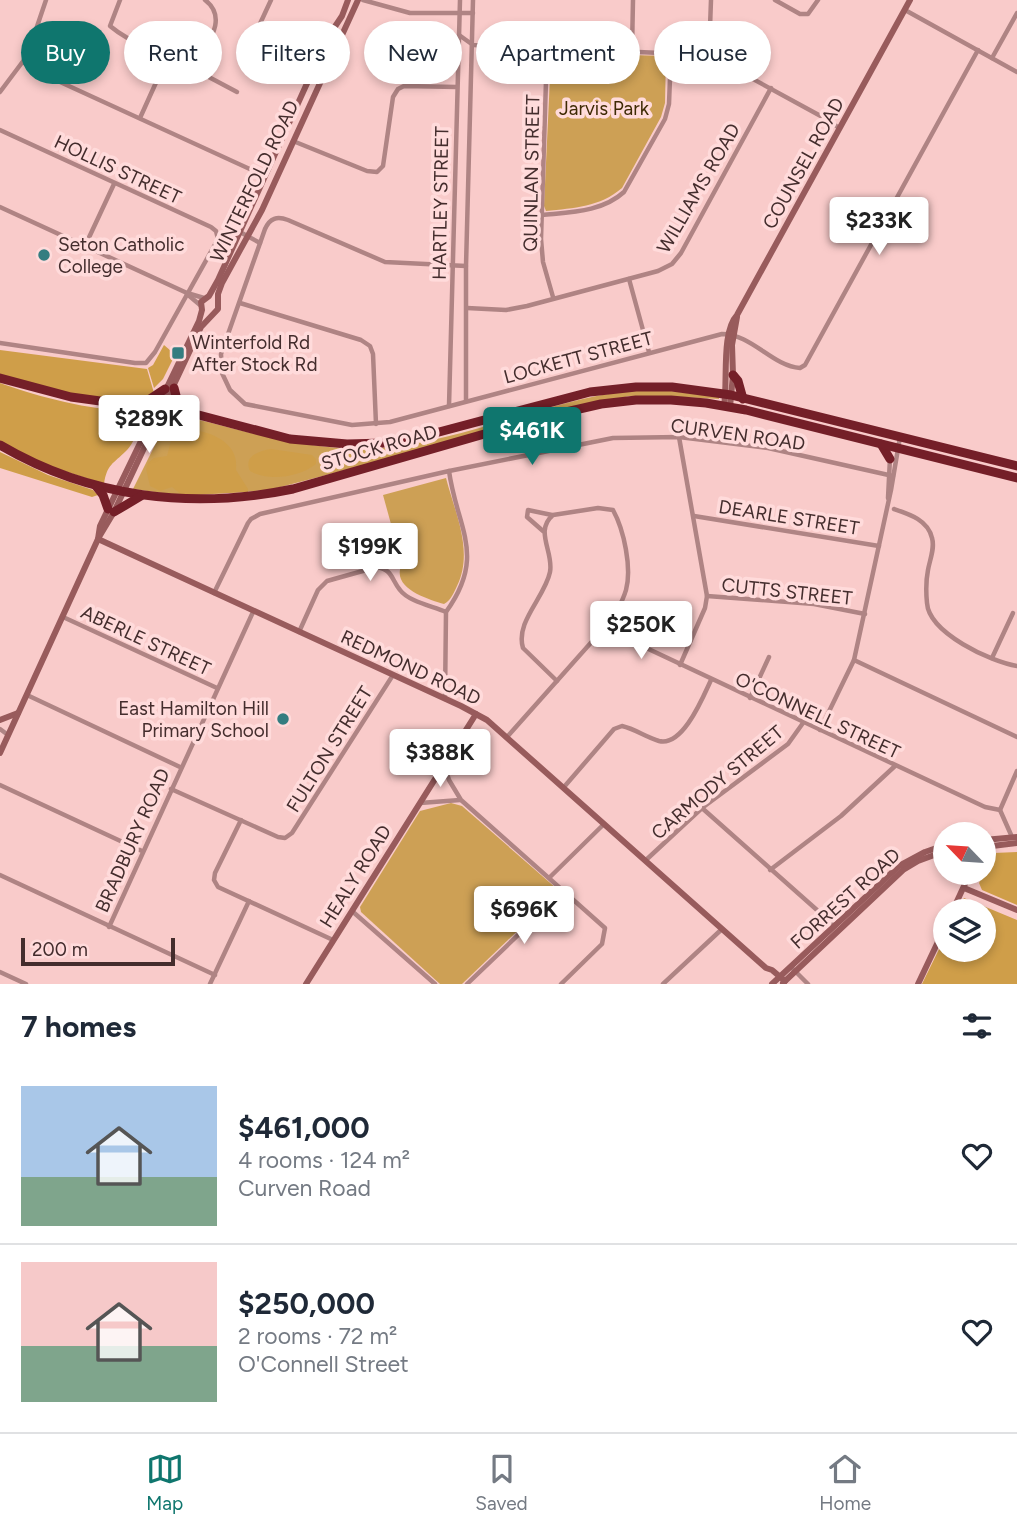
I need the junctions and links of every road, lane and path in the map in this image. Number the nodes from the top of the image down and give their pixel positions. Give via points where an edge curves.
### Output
1 (46, 0) edge
2 (120, 0) edge
3 (205, 0) edge
4 (271, 0) edge
5 (350, 0) edge
6 (360, 0) edge
7 (460, 0) edge
8 (473, 0) edge
9 (633, 0) edge
10 (710, 0) edge
11 (775, 0) edge
12 (818, 0) edge
13 (912, 0) edge
14 (376, 2) edge
15 (907, 11) junction
16 (473, 13) junction
17 (1017, 13) edge
18 (460, 14) junction
19 (39, 21) edge
20 (216, 21) edge
21 (261, 21) edge
22 (460, 21) edge
23 (633, 21) edge
24 (710, 21) edge
25 (124, 36) edge
26 (462, 38) edge
27 (473, 45) junction
28 (476, 45) edge
29 (978, 50) junction
30 (992, 58) junction
31 (21, 65) edge
32 (1017, 72) edge
33 (65, 84) edge
34 (155, 84) edge
35 (222, 84) edge
36 (457, 84) edge
37 (546, 84) edge
38 (670, 84) edge
39 (763, 84) edge
40 (457, 87) junction
41 (771, 88) junction
42 (0, 92) edge
43 (237, 92) dead end
44 (140, 118) junction
45 (841, 126) junction
46 (0, 130) edge
47 (293, 141) junction
48 (265, 176) junction
49 (114, 184) junction
50 (0, 206) edge
51 (542, 215) junction
52 (240, 232) junction
53 (248, 236) junction
54 (260, 243) junction
55 (85, 246) junction
56 (453, 266) junction
57 (466, 266) junction
58 (629, 279) junction
59 (187, 293) junction
60 (553, 298) junction
61 (218, 301) junction
62 (204, 302) junction
63 (240, 303) junction
64 (467, 308) junction
65 (212, 314) junction
66 (730, 335) junction
67 (0, 343) edge
68 (649, 352) junction
69 (733, 375) junction
70 (0, 379) edge
71 (169, 389) junction
72 (729, 395) junction
73 (743, 398) junction
74 (466, 402) junction
75 (141, 405) junction
76 (727, 406) junction
77 (449, 407) junction
78 (160, 408) junction
79 (180, 411) junction
80 (376, 424) junction
81 (679, 436) junction
82 (897, 437) junction
83 (881, 444) junction
84 (0, 445) edge
85 (895, 447) junction
86 (890, 459) junction
87 (1017, 466) edge
88 (449, 471) junction
89 (890, 475) junction
90 (1017, 478) edge
91 (96, 486) junction
92 (120, 491) junction
93 (141, 496) junction
94 (894, 509) dead end
95 (111, 510) junction
96 (553, 515) junction
97 (694, 516) junction
98 (543, 531) junction
99 (98, 539) junction
100 (879, 546) junction
101 (214, 594) junction
102 (707, 596) junction
103 (253, 612) junction
104 (446, 612) junction
105 (1013, 613) dead end
106 (865, 614) junction
107 (63, 617) junction
108 (608, 630) junction
109 (299, 633) junction
110 (769, 657) dead end
111 (992, 658) junction
112 (854, 660) junction
113 (680, 665) junction
114 (1017, 666) edge
115 (393, 675) junction
116 (711, 680) junction
117 (557, 681) junction
118 (217, 688) junction
119 (27, 695) junction
120 (444, 698) junction
121 (750, 698) junction
122 (19, 713) junction
123 (476, 714) junction
124 (0, 721) edge
125 (803, 723) junction
126 (0, 729) edge
127 (820, 730) junction
128 (9, 732) junction
129 (507, 737) junction
130 (1017, 737) edge
131 (0, 753) edge
132 (444, 765) junction
133 (895, 766) junction
134 (180, 767) junction
135 (1017, 771) edge
136 (0, 785) edge
137 (564, 787) junction
138 (171, 789) junction
139 (461, 800) junction
140 (419, 803) junction
141 (702, 808) junction
142 (1000, 810) junction
143 (241, 820) junction
144 (604, 824) junction
145 (1012, 841) edge
146 (933, 849) edge
147 (142, 851) junction
148 (933, 855) edge
149 (646, 860) junction
150 (770, 870) junction
151 (0, 875) edge
152 (550, 877) junction
153 (964, 888) joint
154 (564, 891) junction
155 (958, 899) edge
156 (249, 901) junction
157 (1017, 910) edge
158 (352, 911) junction
159 (108, 927) junction
160 (722, 929) junction
161 (837, 929) junction
162 (334, 940) junction
163 (933, 952) edge
164 (793, 969) junction
165 (0, 972) edge
166 (215, 975) junction
167 (779, 982) edge
168 (26, 984) edge
169 (211, 984) edge
170 (306, 984) edge
171 (435, 984) edge
172 (467, 984) edge
173 (561, 984) edge
174 (663, 984) edge
175 (808, 984) edge
176 (918, 984) edge

1 - 19 street
2 - 25 street via 110,26
3 - 20 street via 215,9
4 - 21 street
5 - 6 street
5 - 48 street, WINTERFOLD ROAD via 328,37
6 - 14 street
6 - 47 street, WINTERFOLD ROAD
7 - 18 street, HARTLEY STREET
8 - 16 street, HARTLEY STREET
9 - 23 street
10 - 24 street
11 - 12 street via 800,14 808,14
13 - 15 street, COUNSEL ROAD
14 - 18 street via 410,13
15 - 29 street
15 - 45 street, COUNSEL ROAD
16 - 18 street
16 - 27 street, HARTLEY STREET
17 - 30 street
18 - 22 street, HARTLEY STREET
26 - 27 street
27 - 28 street
27 - 57 street, HARTLEY STREET
29 - 30 street
29 - 66 street via 805,365 790,366
30 - 32 street
31 - 42 street
33 - 44 street
34 - 44 street
35 - 43 street
36 - 40 street, HARTLEY STREET
37 - 51 street, QUINLAN STREET
38 - 51 street via 665,119 624,192 614,201 583,211
39 - 41 street
40 - 47 street via 398,89 383,166 377,172
40 - 56 street, HARTLEY STREET
41 - 45 street
41 - 58 street, WILLIAMS ROAD via 681,253 658,271
44 - 48 street
45 - 66 street, COUNSEL ROAD
46 - 49 street, HOLLIS STREET
47 - 53 street, WINTERFOLD ROAD
48 - 52 street, WINTERFOLD ROAD
49 - 55 street
49 - 59 street, HOLLIS STREET via 216,231 218,239
50 - 55 street
51 - 60 street, QUINLAN STREET via 543,262
52 - 53 street
52 - 62 street, WINTERFOLD ROAD
53 - 54 street
53 - 61 street, WINTERFOLD ROAD via 222,283
54 - 56 street via 269,221 279,218 379,260
54 - 63 street
55 - 59 street
56 - 57 street
56 - 77 street, HARTLEY STREET
57 - 64 street, HARTLEY STREET
58 - 60 street, WILLIAMS ROAD
58 - 68 street
59 - 62 street
59 - 67 street via 146,363
60 - 64 street, WILLIAMS ROAD via 506,310
61 - 62 street
61 - 65 street, WINTERFOLD ROAD
62 - 65 street via 205,314
62 - 71 street, WINTERFOLD ROAD
63 - 80 street via 370,346
63 - 80 street, LOCKETT STREET via 222,354 222,373 230,390 245,404 352,425
64 - 74 street, HARTLEY STREET
65 - 71 street, WINTERFOLD ROAD
66 - 68 street, LOCKETT STREET
66 - 69 street, COUNSEL ROAD
66 - 72 street, COUNSEL ROAD
68 - 74 street, LOCKETT STREET
69 - 72 street, COUNSEL ROAD
69 - 73 highway
70 - 75 highway, STOCK ROAD via 52,393
71 - 75 highway
71 - 78 street, WINTERFOLD ROAD
71 - 79 highway
72 - 73 highway, STOCK ROAD
72 - 76 street, COUNSEL ROAD
72 - 79 highway, STOCK ROAD via 656,387 605,390 424,436 365,444 290,439
73 - 82 highway, STOCK ROAD
74 - 77 street, LOCKETT STREET
75 - 78 highway, STOCK ROAD
76 - 83 highway, STOCK ROAD
76 - 93 highway, STOCK ROAD via 653,399 601,404 273,493 201,500
77 - 80 street, LOCKETT STREET
78 - 79 highway, STOCK ROAD
78 - 92 street, WINTERFOLD ROAD
81 - 88 street, CURVEN ROAD via 613,438
81 - 89 street, CURVEN ROAD via 768,448
81 - 97 street
82 - 85 street
82 - 87 highway, STOCK ROAD
83 - 85 highway, STOCK ROAD
83 - 86 highway
84 - 91 highway, STOCK ROAD
85 - 86 street
85 - 89 street
85 - 90 highway, STOCK ROAD
86 - 89 street
88 - 101 street, CURVEN ROAD via 260,514 251,519
88 - 104 street via 469,554 467,569
89 - 100 street
91 - 92 highway, STOCK ROAD
91 - 95 highway
92 - 93 highway, STOCK ROAD
92 - 95 street, WINTERFOLD ROAD
93 - 95 highway
94 - 111 street via 921,521 932,538 927,606 937,623
95 - 99 street, WINTERFOLD ROAD
96 - 98 street
96 - 98 street via 528,510 527,517
96 - 108 street via 598,508 613,510 621,524 629,575
97 - 100 street, DEARLE STREET
97 - 102 street
98 - 117 street via 551,570 521,642
99 - 101 street, REDMOND ROAD
99 - 107 street, WINTERFOLD ROAD
100 - 106 street
101 - 103 street, REDMOND ROAD
102 - 106 street, CUTTS STREET via 814,604
102 - 113 street
103 - 109 street, REDMOND ROAD
103 - 118 street, BRADBURY ROAD
104 - 109 street via 407,596 391,573 377,567 327,582 318,590
104 - 120 street
105 - 111 street
106 - 112 street
107 - 118 street, ABERLE STREET
107 - 119 street, WINTERFOLD ROAD
108 - 113 street, O'CONNELL STREET
108 - 117 street via 596,637
109 - 115 street, REDMOND ROAD
110 - 121 street
111 - 114 street
112 - 127 street
112 - 130 street
113 - 116 street, O'CONNELL STREET
115 - 120 street, REDMOND ROAD
115 - 143 street, FULTON STREET via 292,833 278,837
116 - 121 street, O'CONNELL STREET
116 - 137 street via 693,719 670,738 658,740 622,726 614,729
117 - 129 street
118 - 134 street, BRADBURY ROAD
119 - 122 street, WINTERFOLD ROAD
119 - 134 street
120 - 123 street, REDMOND ROAD
121 - 125 street, O'CONNELL STREET
122 - 124 street
122 - 128 street, WINTERFOLD ROAD
123 - 129 street, REDMOND ROAD
123 - 132 street, HEALY ROAD
124 - 128 street
125 - 127 street, O'CONNELL STREET
125 - 141 street, CARMODY STREET via 788,744
126 - 128 street
127 - 133 street, O'CONNELL STREET
128 - 131 street, WINTERFOLD ROAD
129 - 137 street, REDMOND ROAD
132 - 139 street
132 - 140 street, HEALY ROAD
133 - 142 street, O'CONNELL STREET
133 - 150 street via 841,816
134 - 138 street, BRADBURY ROAD
135 - 142 street
136 - 147 street
137 - 144 street, REDMOND ROAD
138 - 143 street, FULTON STREET
138 - 147 street, BRADBURY ROAD
139 - 140 street
139 - 152 street
140 - 158 street, HEALY ROAD
141 - 149 street, CARMODY STREET
141 - 150 street
142 - 145 street
143 - 156 street via 215,880 218,887
144 - 149 street, REDMOND ROAD
144 - 152 street
146 - 161 street, FORREST ROAD via 906,861
147 - 159 street, BRADBURY ROAD
148 - 161 street, FORREST ROAD via 903,870
149 - 160 street, REDMOND ROAD
150 - 161 street
151 - 159 street
152 - 154 street
153 - 155 street
153 - 157 street
154 - 172 street
154 - 173 street via 605,928 605,937
156 - 162 street
156 - 166 street
158 - 162 street, HEALY ROAD
158 - 171 street
159 - 166 street
160 - 167 street, REDMOND ROAD
160 - 174 street
161 - 164 street, FORREST ROAD
162 - 170 street, HEALY ROAD
163 - 176 street
164 - 167 street, FORREST ROAD
164 - 175 street
165 - 168 street
166 - 169 street

